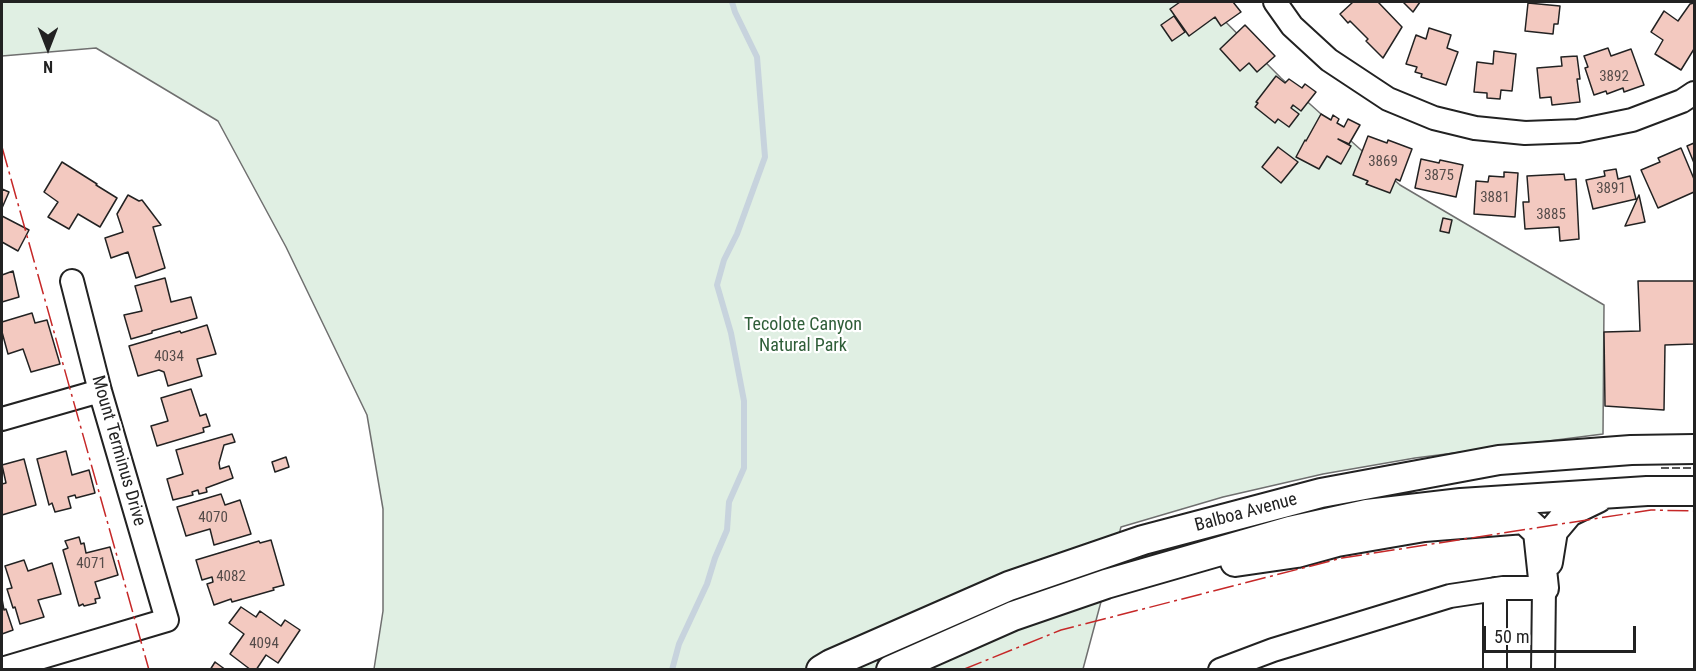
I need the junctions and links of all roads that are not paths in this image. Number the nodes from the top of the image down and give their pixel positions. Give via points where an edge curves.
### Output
1 (1275, 2) edge
2 (1688, 97) edge
3 (72, 281) dead end
4 (100, 391) junction
5 (2, 419) edge
6 (1695, 449) edge
7 (1695, 491) edge
8 (1606, 495) junction
9 (1135, 575) junction
10 (1544, 588) junction
11 (1495, 589) junction
12 (2, 669) edge
13 (821, 669) edge
14 (891, 669) edge
15 (1220, 669) edge
16 (1495, 669) edge
17 (1542, 669) edge

1 - 2 street via 1292,26 1329,60 1388,99 1434,118 1475,128 1525,133 1578,131 1632,120
3 - 4 street, Mount Terminus Drive
4 - 5 street
4 - 12 street, Mount Terminus Drive via 167,620
6 - 13 main road, Balboa Avenue via 1499,460 1321,493 1143,540 1009,586
7 - 8 main road, Balboa Avenue
8 - 9 main road, Balboa Avenue via 1461,503 1367,514 1290,531
8 - 10 main road via 1569,512 1553,531
9 - 10 main road via 1297,554 1336,542 1424,528 1524,519 1538,532
9 - 14 main road, Balboa Avenue via 1013,616
10 - 11 street
10 - 17 street
11 - 15 street via 1450,596
11 - 16 street

